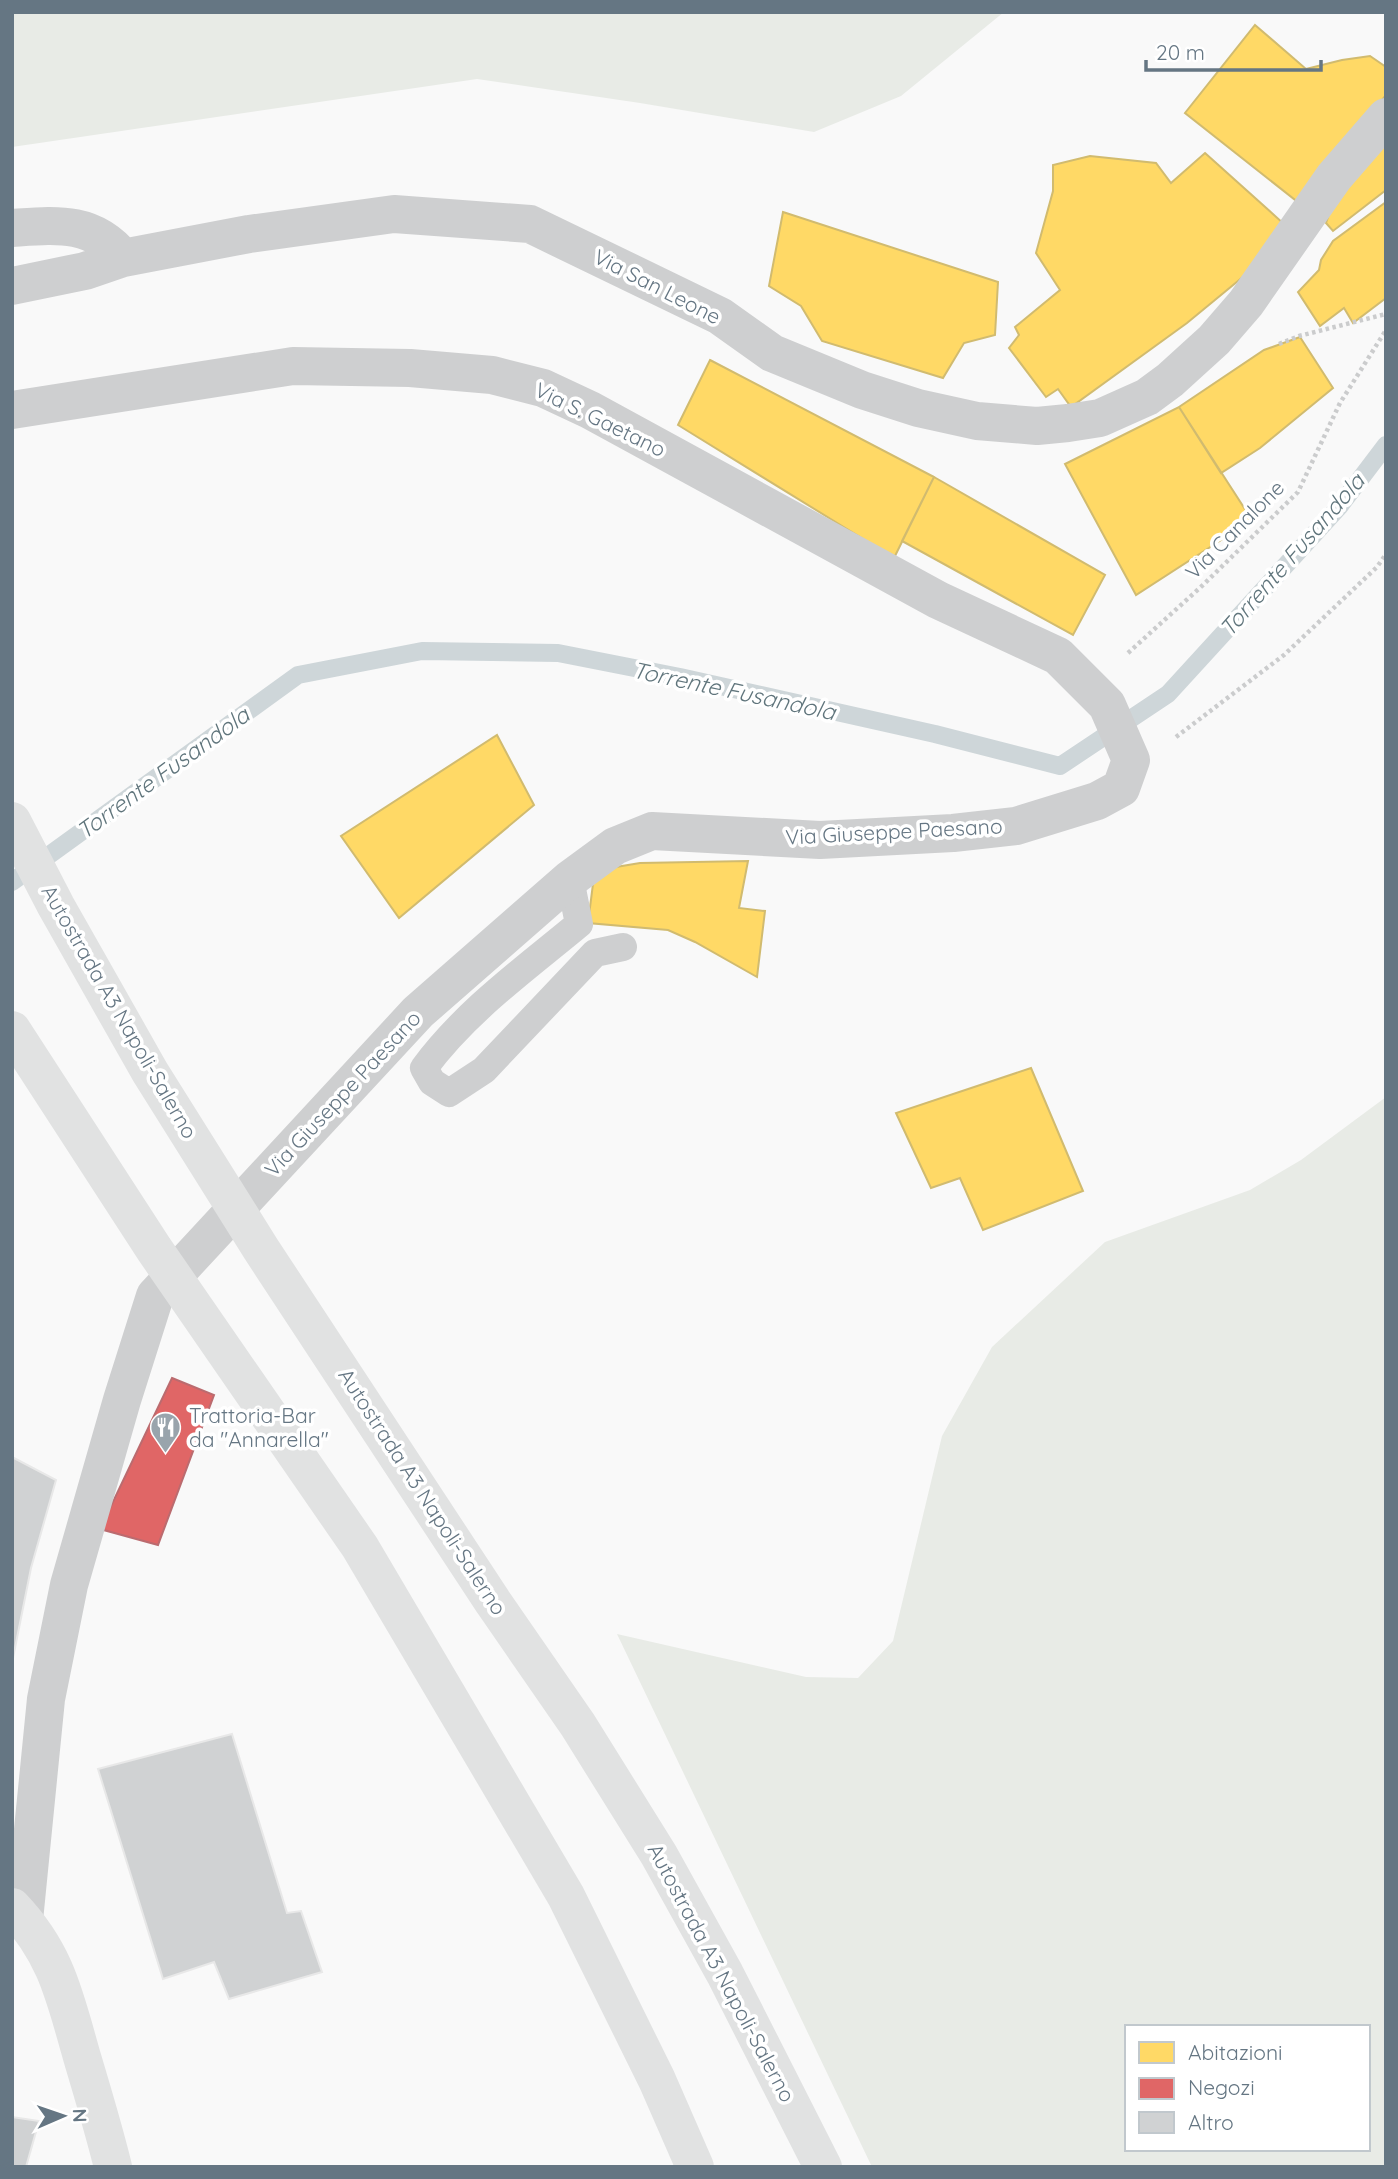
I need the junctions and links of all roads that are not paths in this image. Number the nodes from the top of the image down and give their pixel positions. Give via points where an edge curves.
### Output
1 (1386, 117) edge
2 (12, 228) edge
3 (123, 258) junction
4 (12, 286) edge
5 (12, 410) edge
6 (1131, 760) joint
7 (12, 821) edge
8 (570, 879) junction
9 (623, 947) dead end
10 (12, 1030) edge
11 (18, 1914) edge
12 (113, 2167) edge
13 (695, 2167) edge
14 (823, 2167) edge

1 - 3 street, Via San Leone via 1334,177 1246,303 1170,380 1123,410 1047,425 977,421 862,390 772,353 720,316 530,224 394,214
2 - 3 street via 57,225 94,232
3 - 4 street
5 - 6 street, Via S. Gaetano via 293,366 410,368 505,378 543,388 938,600 1058,656 1099,695
6 - 8 street, Via Giuseppe Paesano via 1121,788 1097,801 1016,826 820,840 652,831 615,846
7 - 14 main road, Autostrada A3 Napoli-Salerno via 150,1072 659,1855
8 - 9 lane via 579,924 443,1043 424,1068 432,1082 449,1093 484,1070 595,953
8 - 11 street, Via Giuseppe Paesano via 418,1012 155,1296 69,1585 46,1699
10 - 13 main road via 154,1248 360,1547 566,1896
11 - 12 main road via 52,1960 68,2001

